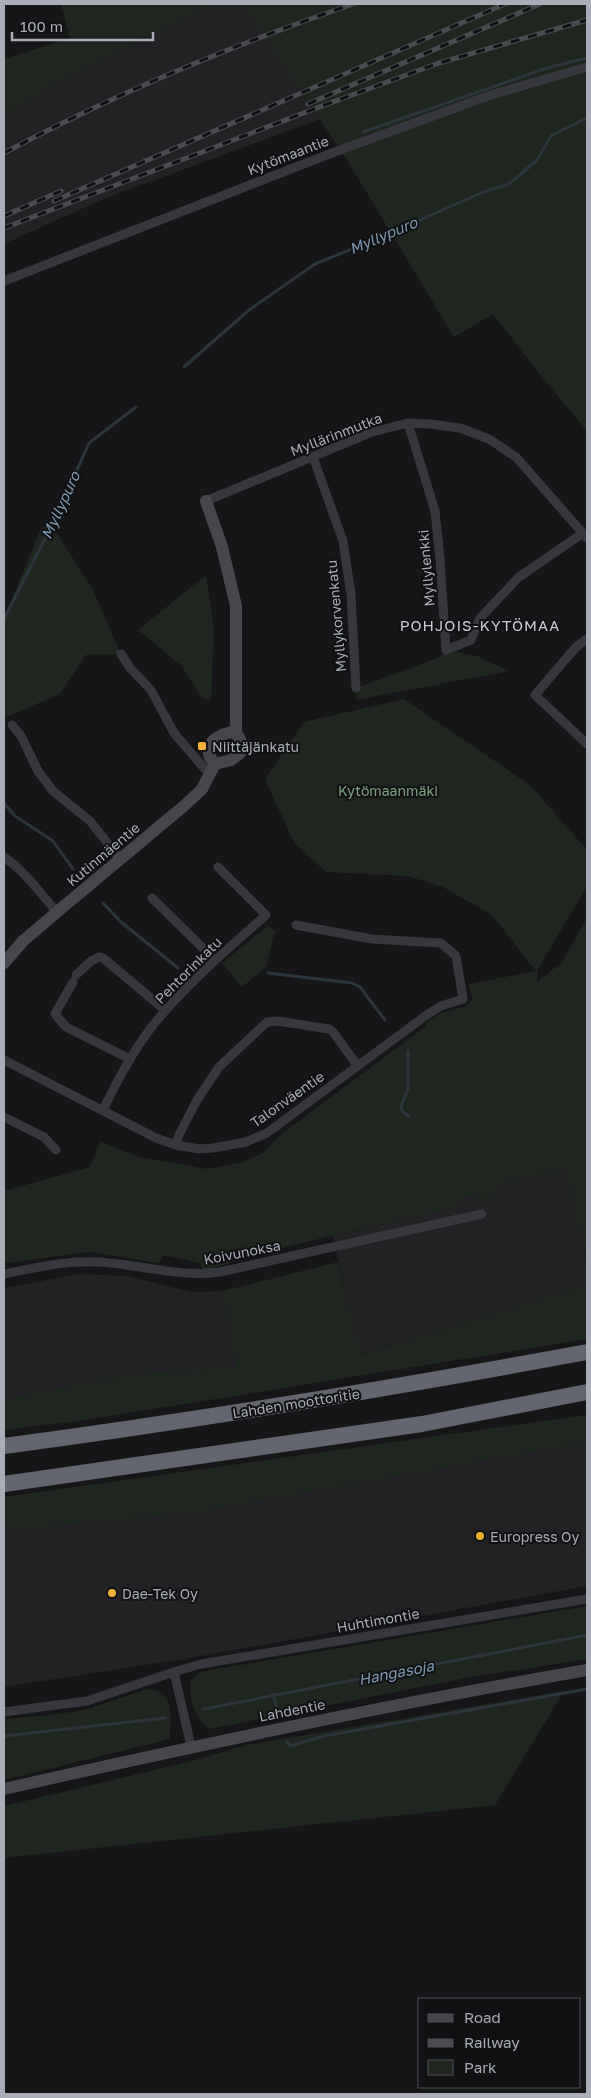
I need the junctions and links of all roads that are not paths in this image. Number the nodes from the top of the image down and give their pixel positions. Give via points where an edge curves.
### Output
1 (587, 66) edge
2 (4, 281) edge
3 (408, 423) junction
4 (313, 457) junction
5 (206, 501) joint
6 (585, 535) edge
7 (587, 639) edge
8 (121, 654) dead end
9 (356, 688) dead end
10 (12, 725) dead end
11 (236, 734) junction
12 (587, 744) edge
13 (213, 769) junction
14 (4, 858) edge
15 (120, 859) junction
16 (218, 866) dead end
17 (152, 898) dead end
18 (56, 912) junction
19 (296, 925) dead end
20 (216, 960) junction
21 (4, 963) edge
22 (165, 1010) junction
23 (4, 1060) edge
24 (130, 1060) junction
25 (357, 1065) junction
26 (103, 1110) junction
27 (4, 1117) edge
28 (176, 1145) junction
29 (56, 1150) dead end
30 (482, 1214) dead end
31 (4, 1274) edge
32 (587, 1352) edge
33 (587, 1392) edge
34 (4, 1446) edge
35 (4, 1484) edge
36 (587, 1599) edge
37 (587, 1670) edge
38 (174, 1672) junction
39 (4, 1712) edge
40 (191, 1746) junction
41 (4, 1789) edge

1 - 2 street, Kytömaantie via 492,95 332,153
3 - 4 street, Myllärinmutka via 372,432
3 - 6 street, Myllärinmutka via 460,428 489,439 516,457
3 - 6 street, Myllylenkki via 435,511 446,650 471,640 480,618 519,577
4 - 5 street, Myllärinmutka
4 - 9 street, Myllykorvenkatu via 343,541 351,595
5 - 11 street via 222,547 236,606
7 - 12 street via 576,647 535,695
8 - 13 street via 151,690 174,733
10 - 15 street via 53,791 90,821
11 - 13 street via 240,739 240,752
11 - 13 street via 220,735 212,741 209,751
13 - 15 street, Kutinmäentie via 202,789
14 - 18 street via 24,873
15 - 18 street, Kutinmäentie
16 - 20 street, Pehtorinkatu via 266,915
17 - 20 street
18 - 21 street, Kutinmäentie
19 - 25 street, Talonväentie via 372,939 441,943 456,956 463,999 428,1014
20 - 22 street, Pehtorinkatu
22 - 24 street, Pehtorinkatu
22 - 24 street via 103,958 91,961 74,979 55,1014 66,1027
23 - 26 street, Talonväentie
24 - 26 street, Pehtorinkatu
25 - 28 street, Talonväentie via 267,1133 246,1142 214,1148
25 - 28 street via 329,1029 267,1022 219,1067 197,1100
26 - 28 street, Talonväentie
27 - 29 street via 44,1137
30 - 31 street, Koivunoksa via 200,1275 126,1264 72,1261
32 - 34 highway, Lahden moottoritie via 375,1391
33 - 35 highway via 422,1424
36 - 38 street, Huhtimontie via 201,1664
37 - 40 street, Lahdentie
38 - 39 street, Huhtimontie via 87,1701
38 - 40 street
40 - 41 street, Lahdentie

